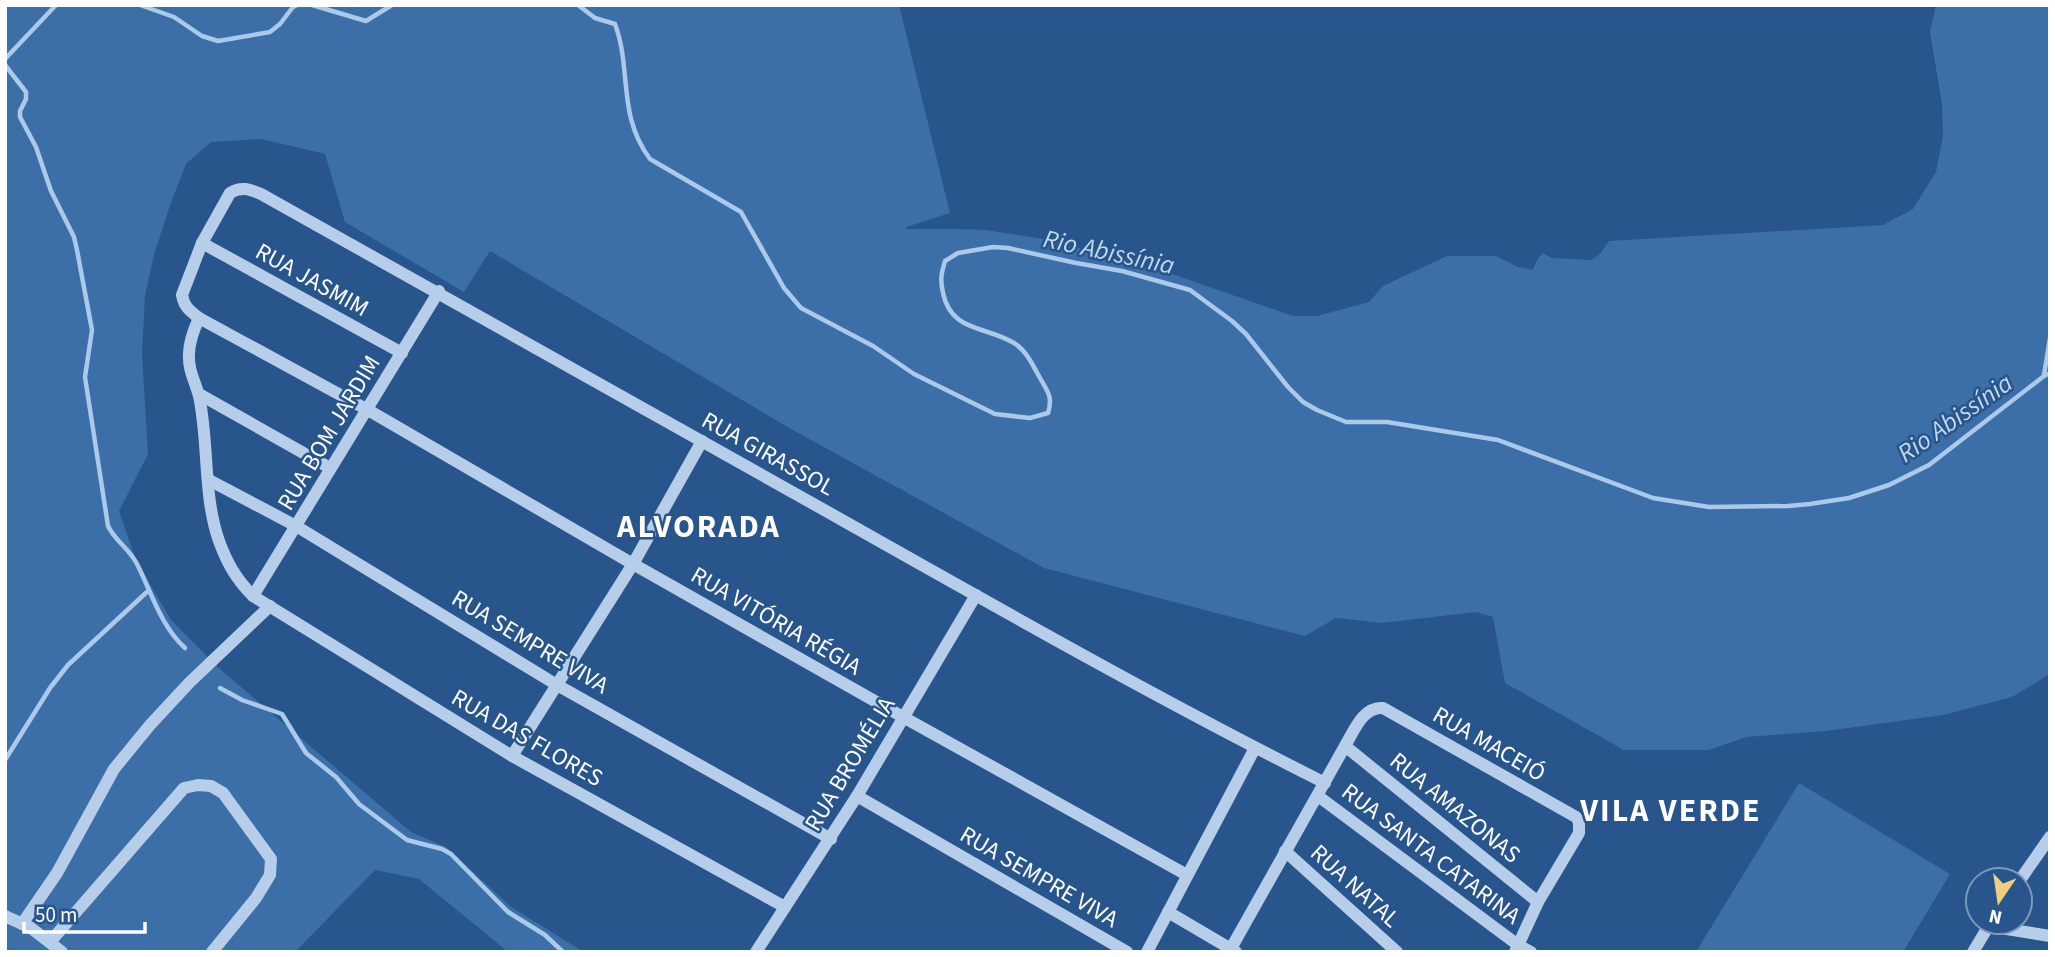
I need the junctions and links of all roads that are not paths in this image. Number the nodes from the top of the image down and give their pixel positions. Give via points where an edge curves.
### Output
1 (202, 243) junction
2 (439, 291) junction
3 (199, 318) junction
4 (402, 353) junction
5 (199, 394) junction
6 (368, 410) junction
7 (702, 440) junction
8 (330, 468) junction
9 (209, 480) junction
10 (296, 526) junction
11 (633, 564) junction
12 (976, 595) junction
13 (253, 596) junction
14 (270, 606) junction
15 (557, 685) junction
16 (903, 717) junction
17 (1345, 746) junction
18 (1255, 748) junction
19 (512, 756) junction
20 (1325, 783) junction
21 (857, 796) junction
22 (1318, 796) junction
23 (2050, 837) edge
24 (831, 839) junction
25 (1285, 850) junction
26 (2030, 866) edge
27 (1187, 874) junction
28 (1538, 902) junction
29 (785, 907) junction
30 (1168, 912) junction
31 (5, 916) edge
32 (22, 924) junction
33 (1982, 936) edge
34 (50, 942) junction
35 (1516, 948) edge
36 (1232, 951) edge
37 (62, 952) edge
38 (212, 952) edge
39 (756, 952) edge
40 (1127, 952) edge
41 (1147, 952) edge
42 (1397, 952) edge
43 (1531, 952) edge
44 (1973, 952) edge

1 - 2 street, RUA GIRASSOL via 230,193 247,188
1 - 3 street via 182,295 187,309
1 - 4 street, RUA JASMIM
2 - 4 street, RUA BOM JARDIM
2 - 7 street, RUA GIRASSOL
3 - 5 street via 188,352 189,371
3 - 6 street, RUA VITÓRIA RÉGIA
4 - 6 street, RUA BOM JARDIM
5 - 8 street
5 - 9 street
6 - 8 street, RUA BOM JARDIM
6 - 11 street, RUA VITÓRIA RÉGIA
7 - 11 street
7 - 12 street, RUA GIRASSOL
8 - 10 street, RUA BOM JARDIM
9 - 10 street, RUA SEMPRE VIVA
9 - 13 street via 218,538 229,566
10 - 13 street, RUA BOM JARDIM
10 - 15 street, RUA SEMPRE VIVA
11 - 15 street
11 - 16 street, RUA VITÓRIA RÉGIA
12 - 16 street, RUA BROMÉLIA
12 - 18 street, RUA GIRASSOL
13 - 14 street, RUA DAS FLORES
14 - 19 street, RUA DAS FLORES
14 - 32 street via 189,683 114,769 57,873
15 - 19 street
15 - 24 street, RUA SEMPRE VIVA
16 - 21 street, RUA BROMÉLIA
16 - 27 street, RUA VITÓRIA RÉGIA
17 - 20 street
17 - 28 street, RUA AMAZONAS
17 - 28 street, RUA MACEIÓ via 1364,715 1382,708 1576,817 1578,833
18 - 20 street, RUA GIRASSOL
18 - 27 street
19 - 29 street, RUA DAS FLORES
20 - 22 street
21 - 24 street, RUA BROMÉLIA
21 - 40 street, RUA SEMPRE VIVA
22 - 25 street
22 - 35 street, RUA SANTA CATARINA
23 - 26 street
24 - 29 street, RUA BROMÉLIA
25 - 36 street
25 - 42 street, RUA NATAL
27 - 30 street
28 - 35 street
29 - 39 street, RUA BROMÉLIA
30 - 36 street
30 - 41 street
31 - 32 street
32 - 34 street
33 - 44 street
34 - 37 street
34 - 38 street via 184,788 198,785 223,793 271,859 270,875
35 - 43 street, RUA SANTA CATARINA

